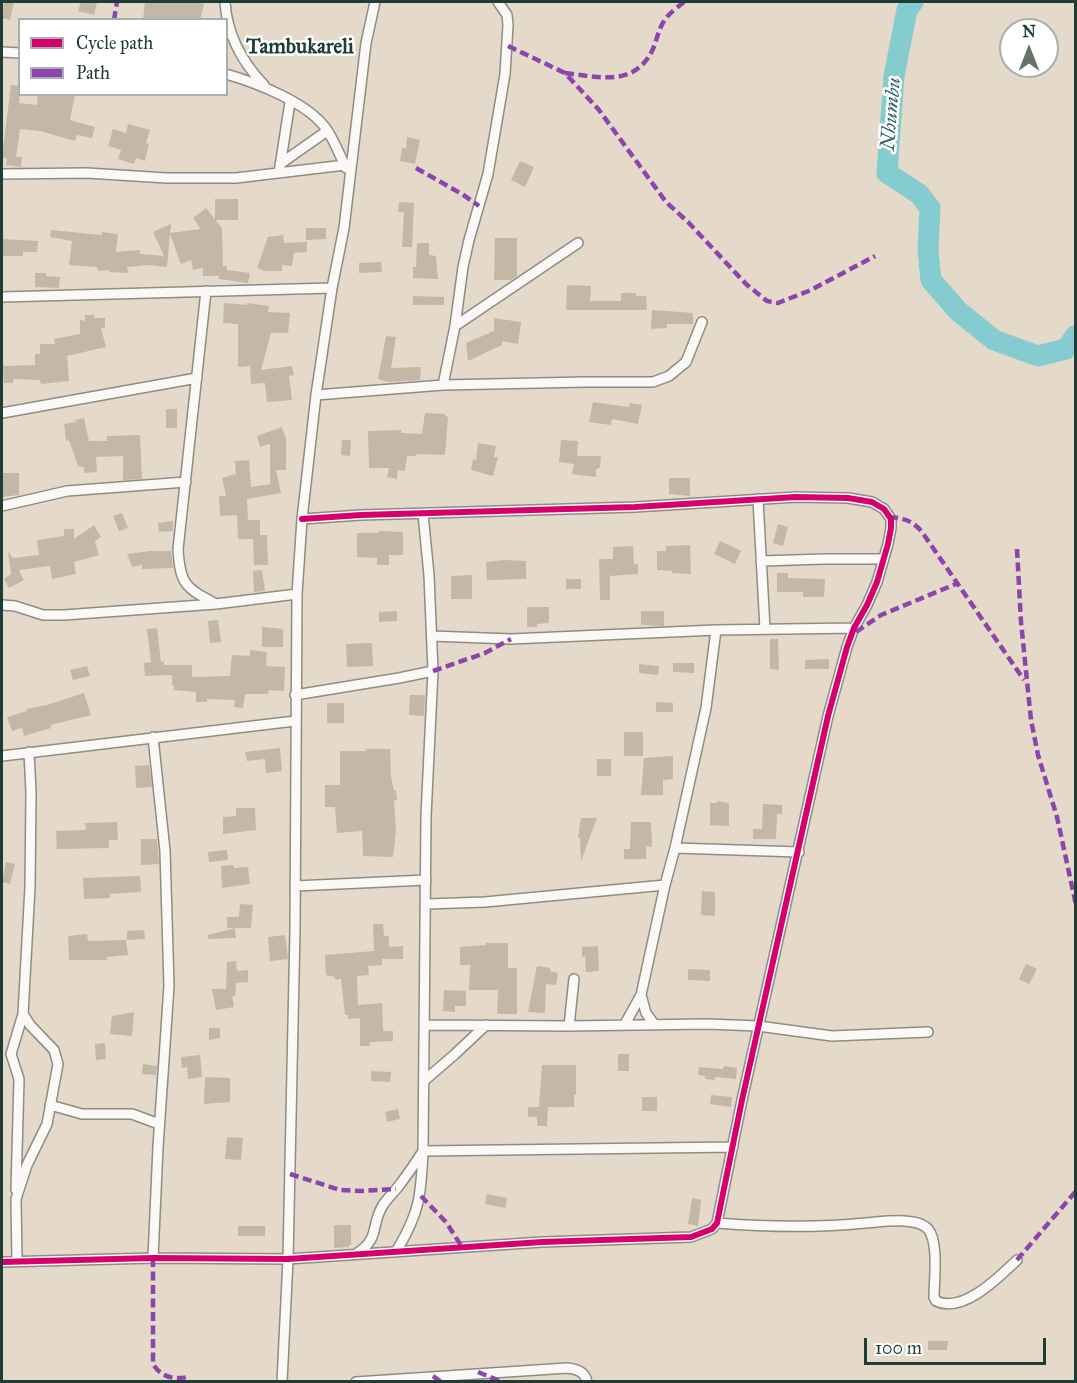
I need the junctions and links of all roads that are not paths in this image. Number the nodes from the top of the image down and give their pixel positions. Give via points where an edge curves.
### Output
1 (225, 2) edge
2 (375, 2) edge
3 (498, 2) edge
4 (227, 18) edge
5 (228, 25) edge
6 (2, 52) edge
7 (18, 53) edge
8 (228, 75) edge
9 (265, 87) junction
10 (290, 102) junction
11 (327, 131) junction
12 (345, 165) junction
13 (279, 169) junction
14 (2, 174) edge
15 (351, 176) junction
16 (578, 243) dead end
17 (332, 288) junction
18 (206, 291) junction
19 (2, 297) edge
20 (702, 322) dead end
21 (455, 326) junction
22 (197, 378) junction
23 (443, 385) junction
24 (316, 395) junction
25 (2, 413) edge
26 (186, 482) junction
27 (758, 499) junction
28 (2, 506) edge
29 (423, 514) junction
30 (302, 519) junction
31 (884, 560) junction
32 (761, 561) junction
33 (297, 594) junction
34 (216, 604) junction
35 (2, 605) edge
36 (854, 628) junction
37 (765, 629) junction
38 (716, 630) junction
39 (432, 636) junction
40 (433, 671) junction
41 (295, 695) junction
42 (295, 721) junction
43 (153, 736) junction
44 (28, 752) junction
45 (2, 756) edge
46 (675, 848) junction
47 (799, 852) junction
48 (426, 880) junction
49 (665, 885) junction
50 (295, 886) junction
51 (426, 904) junction
52 (574, 979) dead end
53 (640, 995) junction
54 (23, 1014) junction
55 (625, 1024) junction
56 (654, 1024) junction
57 (426, 1025) junction
58 (486, 1025) junction
59 (568, 1026) junction
60 (758, 1026) junction
61 (928, 1032) dead end
62 (425, 1080) junction
63 (50, 1105) junction
64 (159, 1124) junction
65 (733, 1148) junction
66 (423, 1151) junction
67 (16, 1199) junction
68 (717, 1223) junction
69 (397, 1250) junction
70 (356, 1255) junction
71 (153, 1258) junction
72 (288, 1259) junction
73 (1017, 1260) dead end
74 (17, 1261) junction
75 (2, 1262) edge
76 (282, 1382) edge
77 (356, 1382) edge
78 (587, 1382) edge

1 - 4 street
2 - 15 street via 365,52
3 - 21 street via 507,15 508,25 505,75 488,174 469,240
5 - 9 street via 237,50
6 - 7 street
8 - 9 street
9 - 10 street
10 - 11 street via 311,114
10 - 13 street
11 - 12 street
11 - 13 street
12 - 13 street
12 - 15 street
13 - 14 street via 236,178 200,179 87,173
15 - 17 street
16 - 21 street
17 - 18 street
17 - 24 street
18 - 19 street
18 - 22 street
20 - 23 street via 686,362 660,381
21 - 23 street
22 - 25 street
22 - 26 street
23 - 24 street
24 - 30 street
26 - 28 street via 67,491
26 - 34 street via 179,570 186,586
27 - 29 street
27 - 31 street via 848,498 872,502 891,519
27 - 32 street
29 - 30 street
29 - 39 street
30 - 33 street
31 - 32 street
31 - 36 street
32 - 37 street
33 - 34 street
33 - 41 street
34 - 35 street via 43,615
36 - 37 street
36 - 47 street via 828,716
37 - 38 street
38 - 39 street via 511,639
38 - 46 street via 706,708
39 - 40 street
40 - 41 street
40 - 48 street
41 - 42 street
42 - 43 street
42 - 50 street
43 - 44 street
43 - 64 street via 165,851 169,953
44 - 45 street
44 - 54 street via 30,887
46 - 47 street
46 - 49 street
47 - 60 street
48 - 50 street
48 - 51 street
49 - 51 street
49 - 53 street
50 - 72 street
51 - 57 street
52 - 59 street
53 - 55 street
53 - 56 street
54 - 63 street via 56,1054
54 - 67 street via 11,1054 19,1079
55 - 56 street
55 - 59 street
56 - 60 street
57 - 58 street
57 - 62 street
58 - 59 street
58 - 62 street
60 - 61 street via 832,1036
60 - 65 street
62 - 66 street
63 - 64 street via 82,1114 132,1114
63 - 67 street via 47,1124
64 - 71 street
65 - 66 street
65 - 68 street
66 - 69 street via 421,1196 409,1231
66 - 70 street via 384,1203 372,1239
67 - 74 street
68 - 69 street via 692,1237
68 - 73 street via 827,1227 913,1221 927,1227 933,1238 934,1297 942,1304 979,1293
69 - 70 street
70 - 72 street
71 - 72 street
71 - 74 street
72 - 76 street
74 - 75 street
77 - 78 street via 567,1368 582,1372

